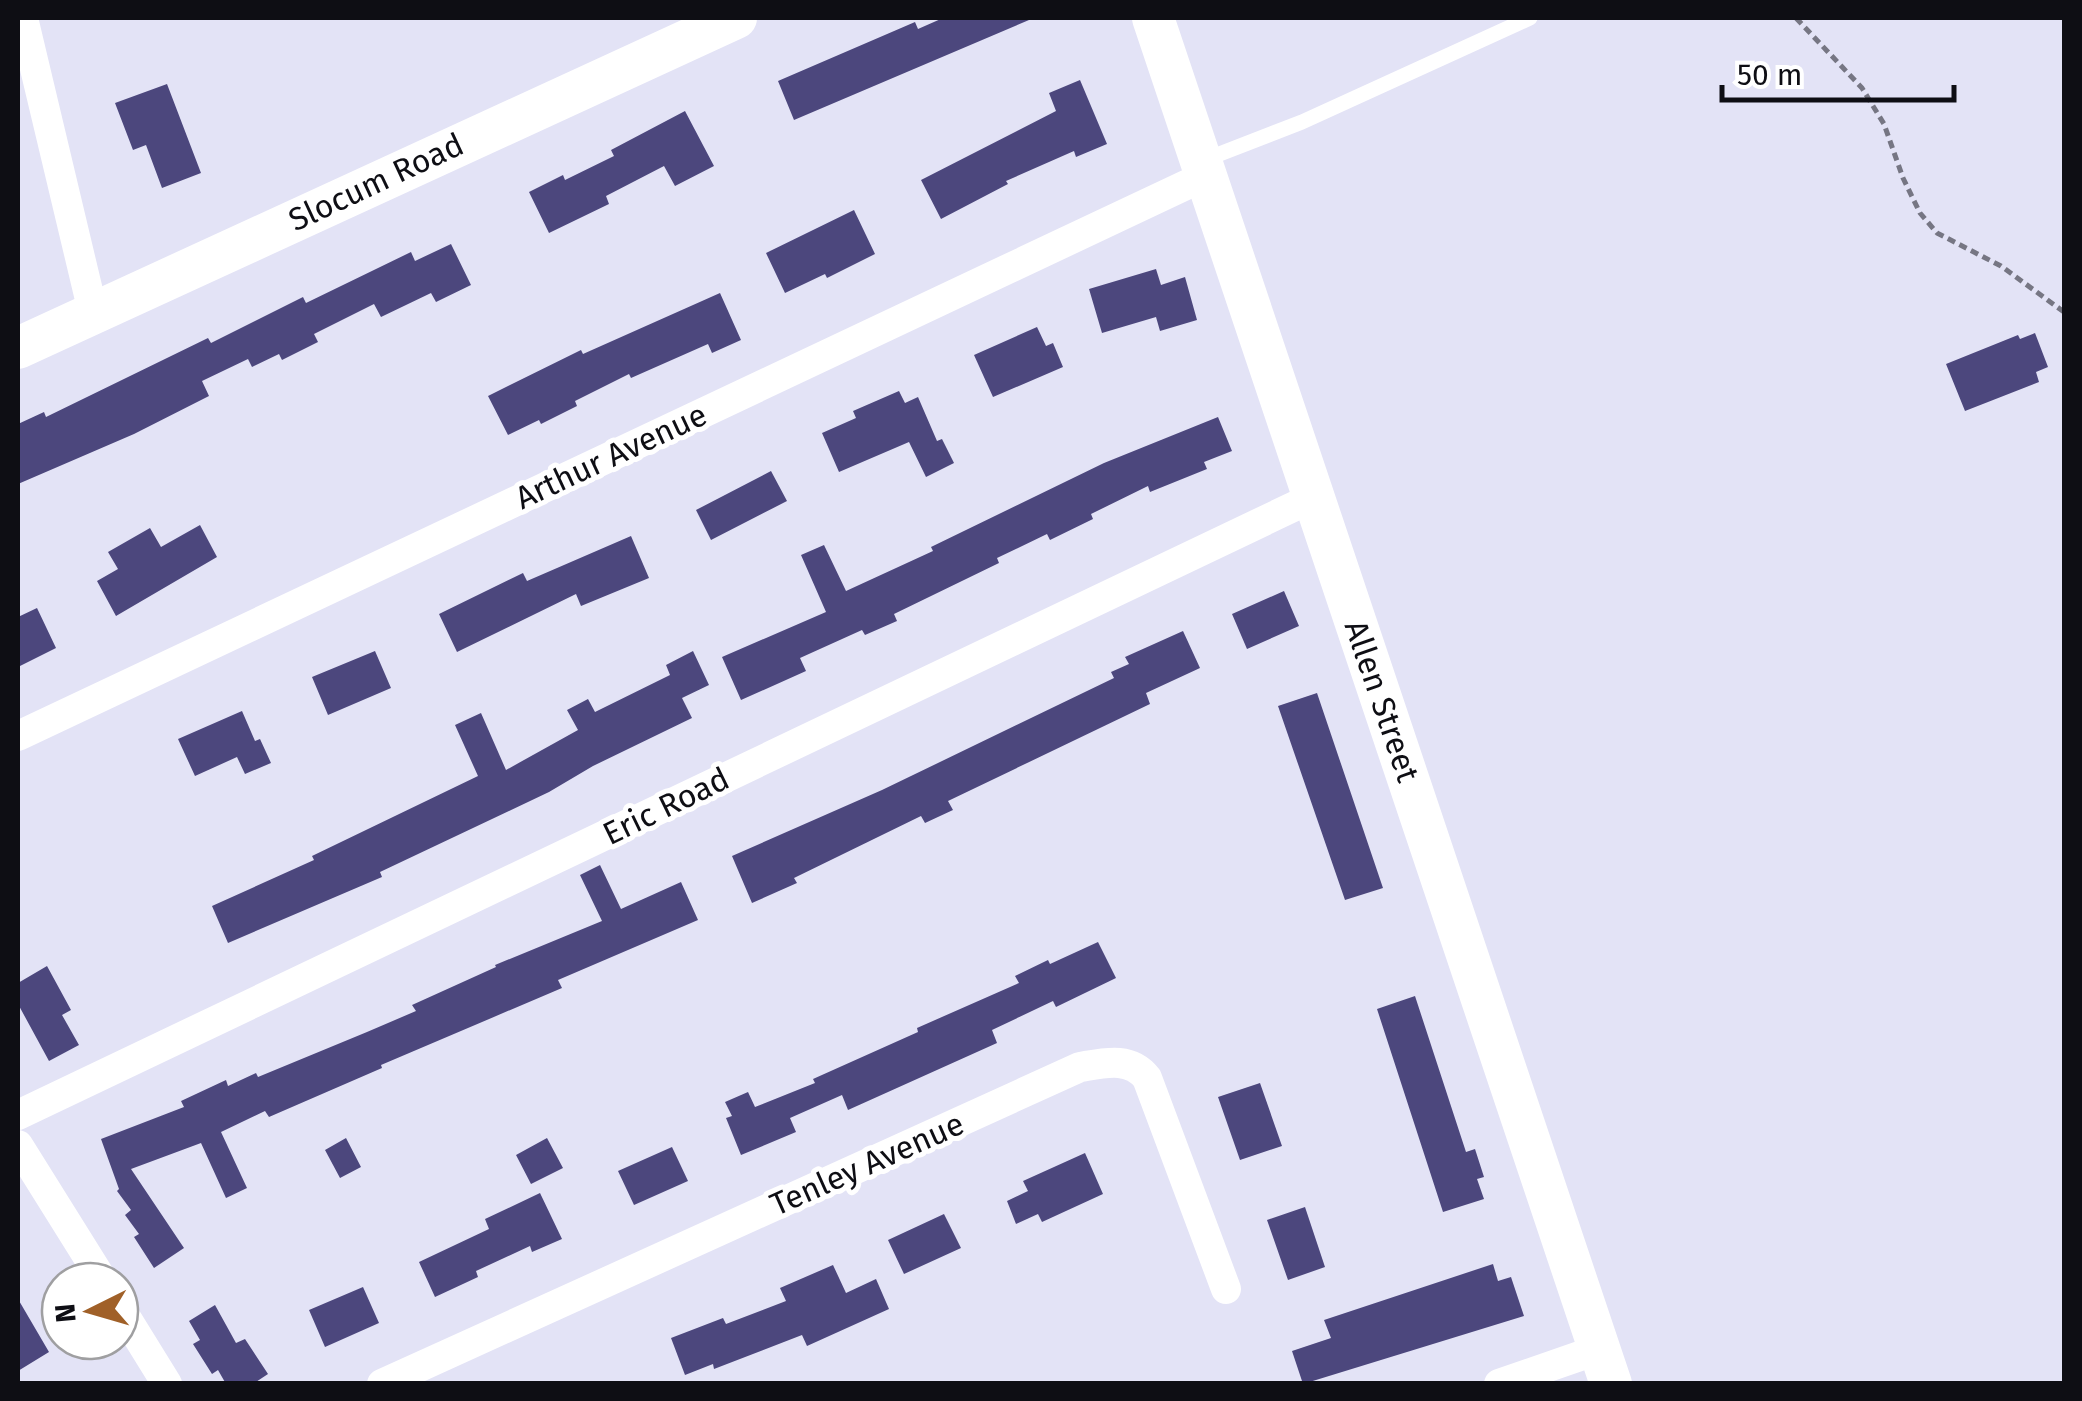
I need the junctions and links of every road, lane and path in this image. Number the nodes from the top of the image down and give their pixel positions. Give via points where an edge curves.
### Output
1 (23, 18) edge
2 (736, 18) edge
3 (1154, 18) edge
4 (1530, 18) edge
5 (1796, 18) edge
6 (1203, 169) junction
7 (93, 312) junction
8 (2064, 312) edge
9 (18, 348) edge
10 (1314, 497) junction
11 (18, 736) edge
12 (18, 1116) edge
13 (18, 1144) edge
14 (91, 1261) edge
15 (1226, 1289) dead end
16 (140, 1340) edge
17 (1606, 1366) edge
18 (167, 1384) edge
19 (382, 1384) edge
20 (1499, 1384) edge

1 - 7 street
2 - 7 street, Slocum Road
3 - 6 street, Allen Street
4 - 6 lane via 1234,146
5 - 8 path via 1862,88 1920,213 1937,234 2001,266
6 - 10 street, Allen Street
6 - 11 street, Arthur Avenue
7 - 9 street, Slocum Road
10 - 12 street, Eric Road
10 - 17 street, Allen Street
13 - 14 street
15 - 19 street, Tenley Avenue via 1147,1078 1129,1065 1108,1062 1080,1067
16 - 18 street
17 - 20 street

